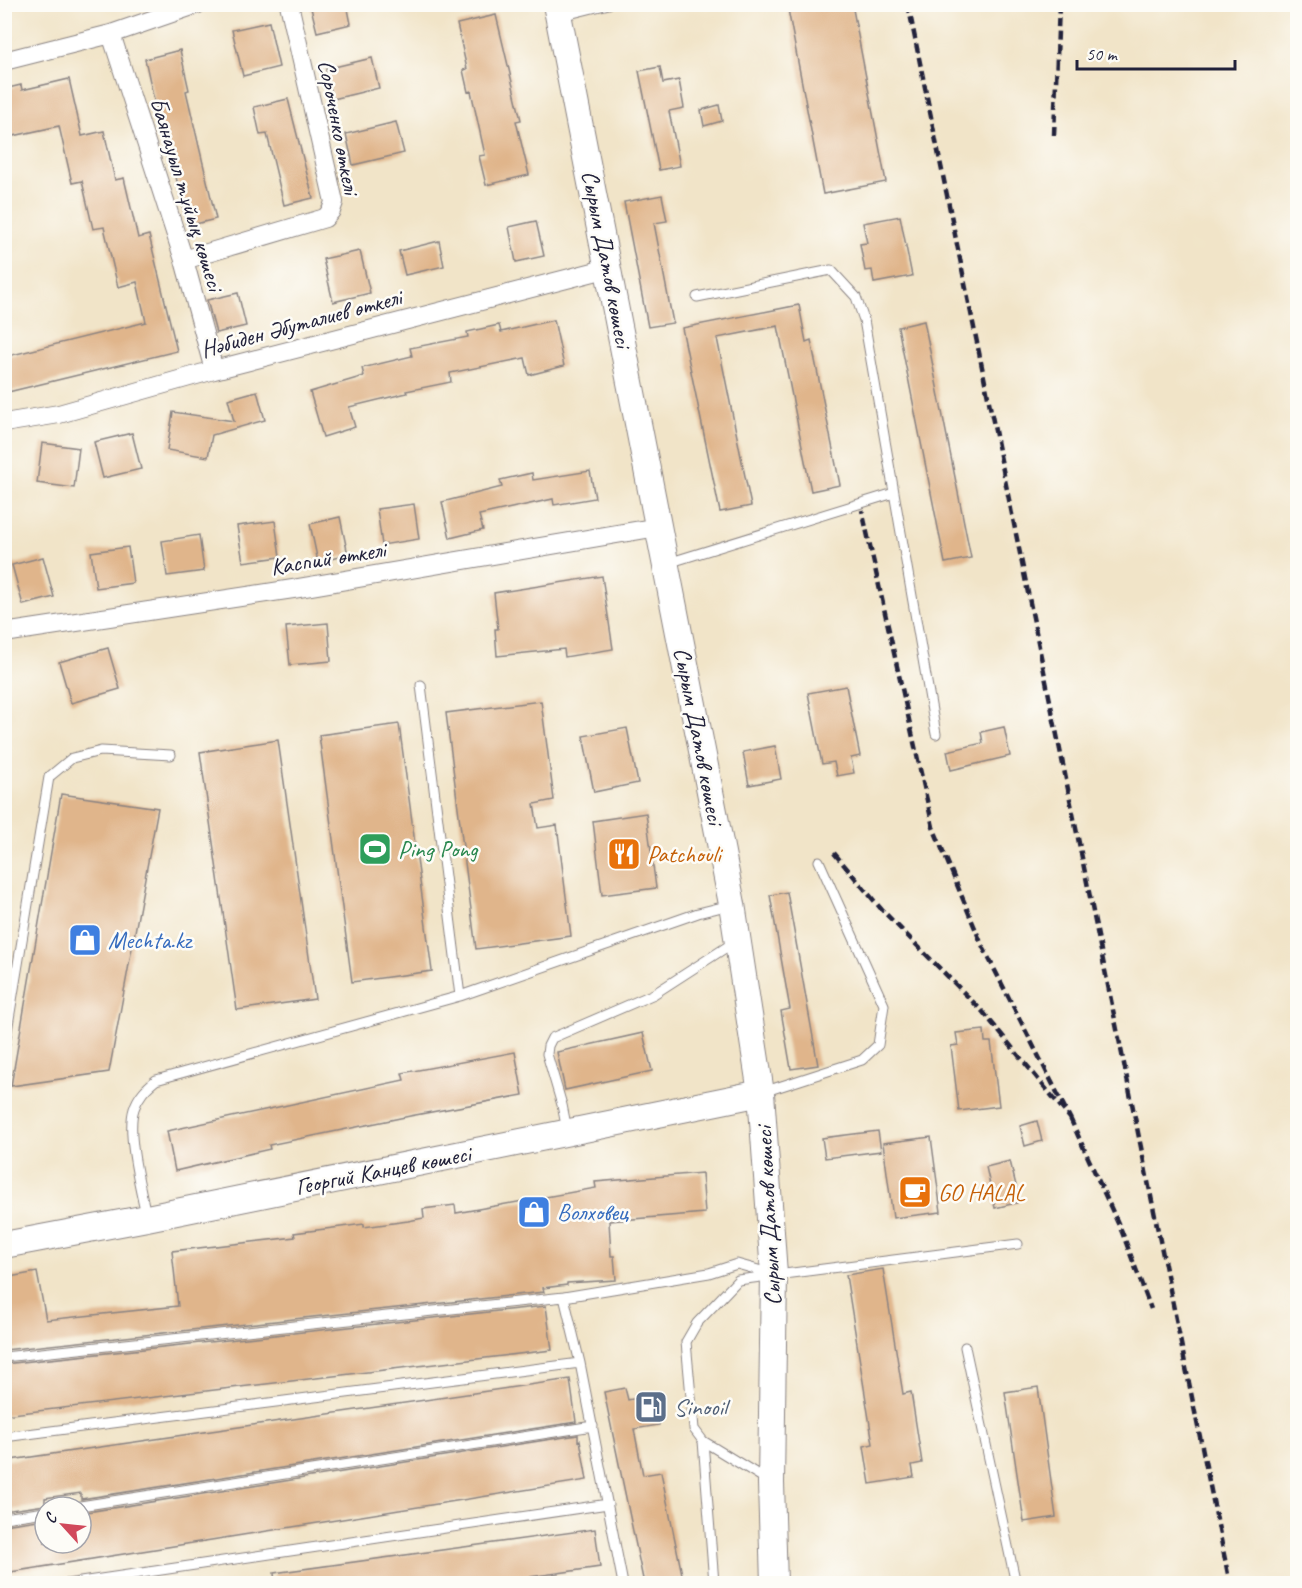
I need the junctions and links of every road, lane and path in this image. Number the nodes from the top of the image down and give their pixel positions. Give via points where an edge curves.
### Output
1 (198, 4) edge
2 (289, 4) edge
3 (609, 4) edge
4 (558, 11) edge
5 (111, 34) junction
6 (4, 61) edge
7 (184, 260) junction
8 (609, 268) junction
9 (697, 297) dead end
10 (214, 370) junction
11 (4, 423) edge
12 (894, 493) junction
13 (658, 527) junction
14 (666, 563) junction
15 (4, 633) edge
16 (421, 685) dead end
17 (936, 734) dead end
18 (171, 755) dead end
19 (819, 861) dead end
20 (732, 904) junction
21 (737, 940) junction
22 (460, 996) junction
23 (4, 1049) edge
24 (761, 1093) junction
25 (567, 1132) junction
26 (147, 1218) junction
27 (1018, 1244) dead end
28 (4, 1245) edge
29 (774, 1274) junction
30 (564, 1297) junction
31 (965, 1347) dead end
32 (4, 1356) edge
33 (580, 1364) junction
34 (593, 1426) junction
35 (4, 1437) edge
36 (703, 1441) junction
37 (771, 1483) junction
38 (93, 1504) edge
39 (608, 1504) junction
40 (33, 1514) edge
41 (4, 1518) edge
42 (714, 1582) edge
43 (67, 1584) edge
44 (623, 1584) edge
45 (774, 1584) edge
46 (1016, 1584) edge

1 - 5 street
2 - 7 street, Сороченко өткелі via 334,202 331,211 325,218
3 - 4 lane
4 - 8 main road, Сырым Датов көшесі
5 - 6 street
5 - 7 street, Баянауыл тұйық көшесі
7 - 10 street, Баянауыл тұйық көшесі
8 - 10 street, Нәбиден Әбуталиев өткелі
8 - 13 main road, Сырым Датов көшесі
9 - 12 lane via 831,270 856,297 864,320
10 - 11 street, Нәбиден Әбуталиев өткелі via 59,414
12 - 14 lane
12 - 17 lane
13 - 14 main road, Сырым Датов көшесі
13 - 15 street, Каспий өткелі
14 - 20 main road, Сырым Датов көшесі
16 - 22 lane
18 - 23 lane via 101,751 72,758 49,777
19 - 24 lane via 885,1005 878,1045 862,1060
20 - 21 main road, Сырым Датов көшесі
20 - 22 lane
21 - 24 main road, Сырым Датов көшесі
21 - 25 lane via 654,994 552,1038 547,1054
22 - 26 lane via 156,1080 142,1092 131,1128
24 - 25 main road, Георгий Канцев көшесі
24 - 29 main road, Сырым Датов көшесі
25 - 26 main road, Георгий Канцев көшесі
26 - 28 main road, Георгий Канцев көшесі
27 - 29 lane
29 - 30 lane via 737,1264
29 - 36 lane via 738,1280 697,1323 686,1342 694,1429
29 - 37 main road, Сырым Датов көшесі
30 - 32 lane
30 - 33 lane
31 - 46 lane
33 - 34 lane
33 - 35 lane
34 - 38 lane
34 - 39 lane
36 - 37 lane
36 - 42 lane
37 - 45 main road, Сырым Датов көшесі
39 - 43 lane
39 - 44 lane
40 - 41 lane

